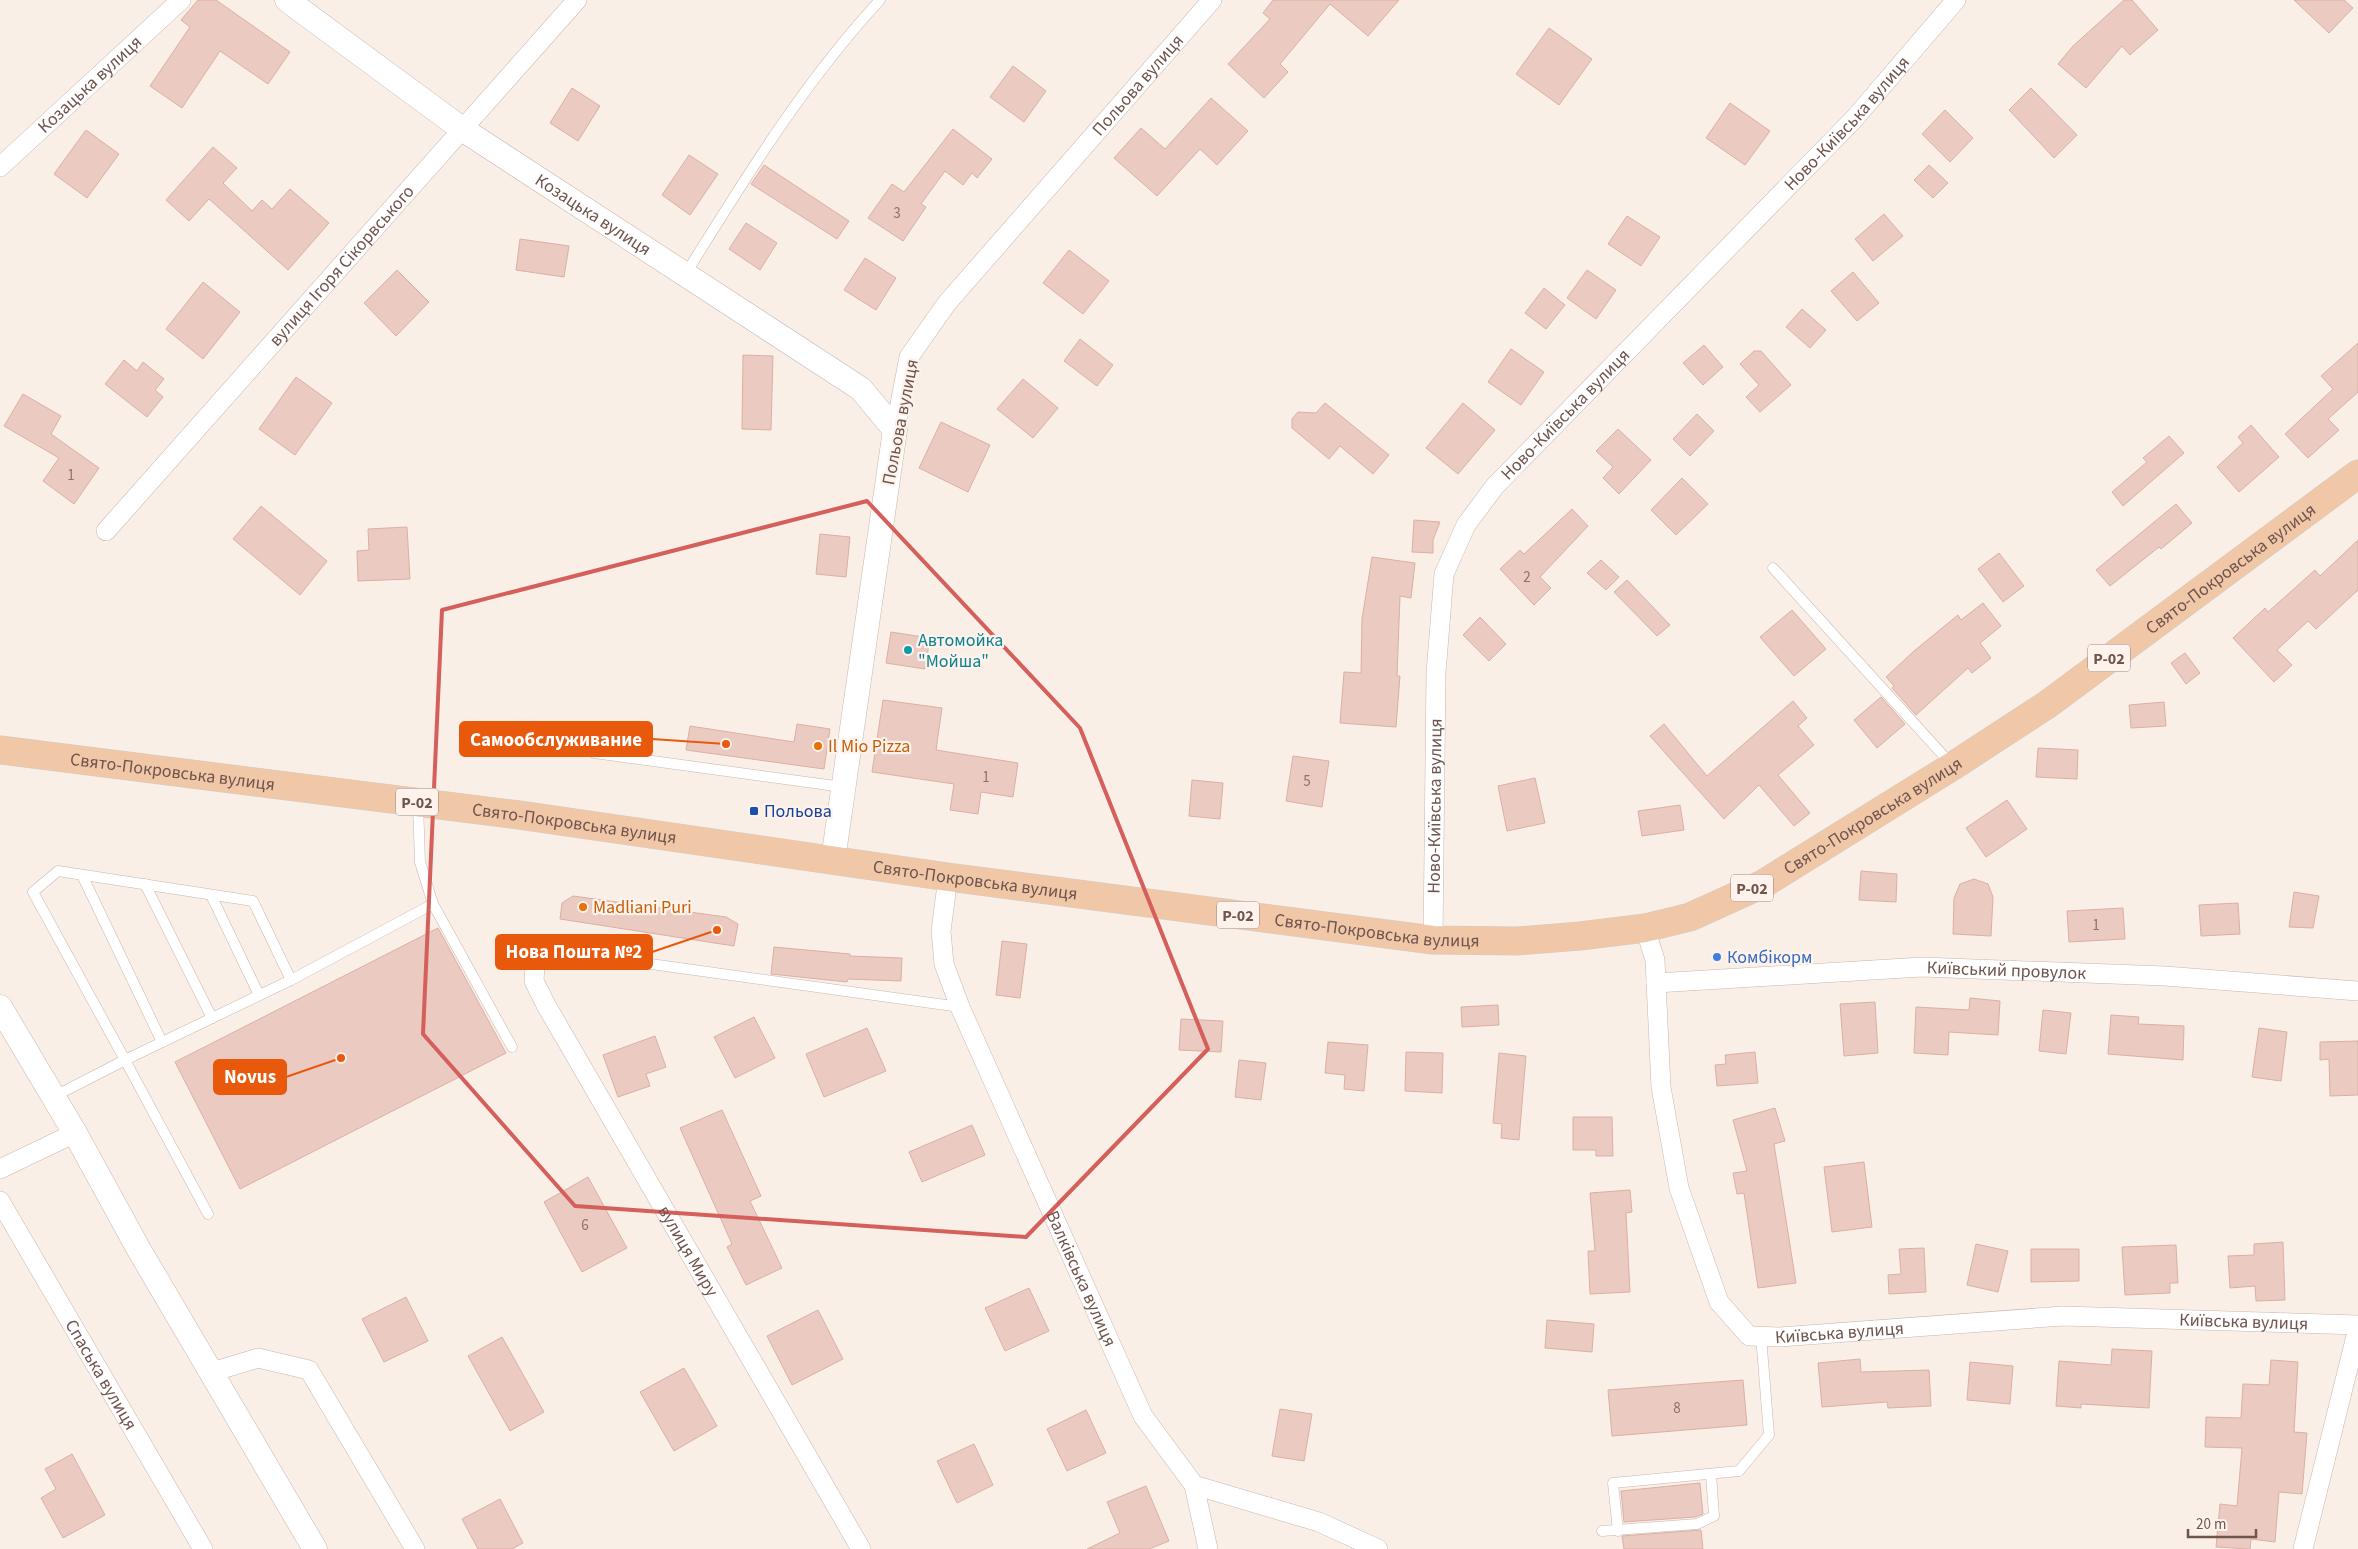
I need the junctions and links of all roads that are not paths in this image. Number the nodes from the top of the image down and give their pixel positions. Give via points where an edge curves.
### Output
1 (181, 0) edge
2 (287, 0) edge
3 (577, 0) edge
4 (880, 0) edge
5 (1212, 0) edge
6 (1956, 0) edge
7 (462, 129) junction
8 (0, 167) edge
9 (684, 276) junction
10 (895, 430) junction
11 (2358, 474) edge
12 (106, 531) dead end
13 (1773, 568) dead end
14 (0, 750) edge
15 (594, 753) dead end
16 (1953, 766) junction
17 (843, 787) junction
18 (418, 802) junction
19 (833, 860) junction
20 (82, 875) junction
21 (948, 877) junction
22 (145, 884) junction
23 (211, 895) junction
24 (433, 904) junction
25 (1644, 928) junction
26 (1432, 940) junction
27 (536, 948) joint
28 (291, 980) junction
29 (1656, 983) junction
30 (2358, 991) edge
31 (259, 995) junction
32 (0, 1007) edge
33 (960, 1007) junction
34 (212, 1018) junction
35 (162, 1042) junction
36 (512, 1047) dead end
37 (124, 1060) junction
38 (53, 1097) junction
39 (74, 1133) junction
40 (0, 1169) edge
41 (0, 1201) edge
42 (208, 1214) dead end
43 (2358, 1326) edge
44 (1761, 1336) junction
45 (212, 1372) junction
46 (1711, 1474) junction
47 (1194, 1485) junction
48 (1602, 1531) dead end
49 (1618, 1531) junction
50 (203, 1549) edge
51 (315, 1549) edge
52 (415, 1549) edge
53 (861, 1549) edge
54 (1208, 1549) edge
55 (1378, 1549) edge
56 (2303, 1549) edge

1 - 8 street, Козацька вулиця
2 - 7 street, Козацька вулиця
3 - 7 street, вулиця Ігоря Сікорвського
4 - 9 lane via 849,34 747,174
5 - 10 street, Польова вулиця via 947,303 909,357
6 - 26 street, Ново-Київська вулиця via 1854,119 1495,486 1466,525 1444,574 1436,673
7 - 9 street, Козацька вулиця
7 - 12 street, вулиця Ігоря Сікорвського
9 - 10 street, Козацька вулиця via 861,389
10 - 17 street, Польова вулиця
11 - 16 main road, Свято-Покровська вулиця / Р-02 via 2048,704
13 - 16 lane
14 - 18 main road, Свято-Покровська вулиця / Р-02
15 - 17 lane
16 - 25 main road, Свято-Покровська вулиця / Р-02 via 1763,884 1690,917
17 - 19 street, Польова вулиця
18 - 19 main road, Свято-Покровська вулиця / Р-02
18 - 24 lane via 420,862
19 - 21 main road, Свято-Покровська вулиця / Р-02
20 - 22 lane
20 - 35 lane
20 - 37 lane via 58,871 33,892
21 - 26 main road, Свято-Покровська вулиця / Р-02
21 - 33 street, Валківська вулиця via 942,947 944,964
22 - 23 lane
22 - 34 lane
23 - 28 lane via 252,901
23 - 31 lane
24 - 28 lane
24 - 36 lane
25 - 26 main road, Свято-Покровська вулиця / Р-02 via 1517,941
25 - 29 street, Київська вулиця via 1655,960
27 - 33 lane
27 - 53 street, вулиця Миру via 534,981 546,1004
28 - 31 lane
29 - 30 street, Київський провулок via 1922,966 2165,976
29 - 44 street, Київська вулиця via 1661,1086 1679,1188 1719,1302 1748,1336
31 - 34 lane
32 - 38 street
33 - 47 street, Валківська вулиця via 1143,1416
34 - 35 lane
35 - 37 lane
37 - 38 lane
37 - 42 lane
38 - 39 street
39 - 40 street
39 - 45 street
41 - 50 street, Спаська вулиця
43 - 44 street, Київська вулиця via 2063,1316
43 - 56 street
44 - 46 lane via 1769,1435 1739,1471
45 - 51 street
45 - 52 street via 258,1358 309,1370
46 - 49 lane via 1714,1516 1697,1524
46 - 49 lane via 1613,1483
47 - 54 street
47 - 55 street via 1319,1522
48 - 49 lane

